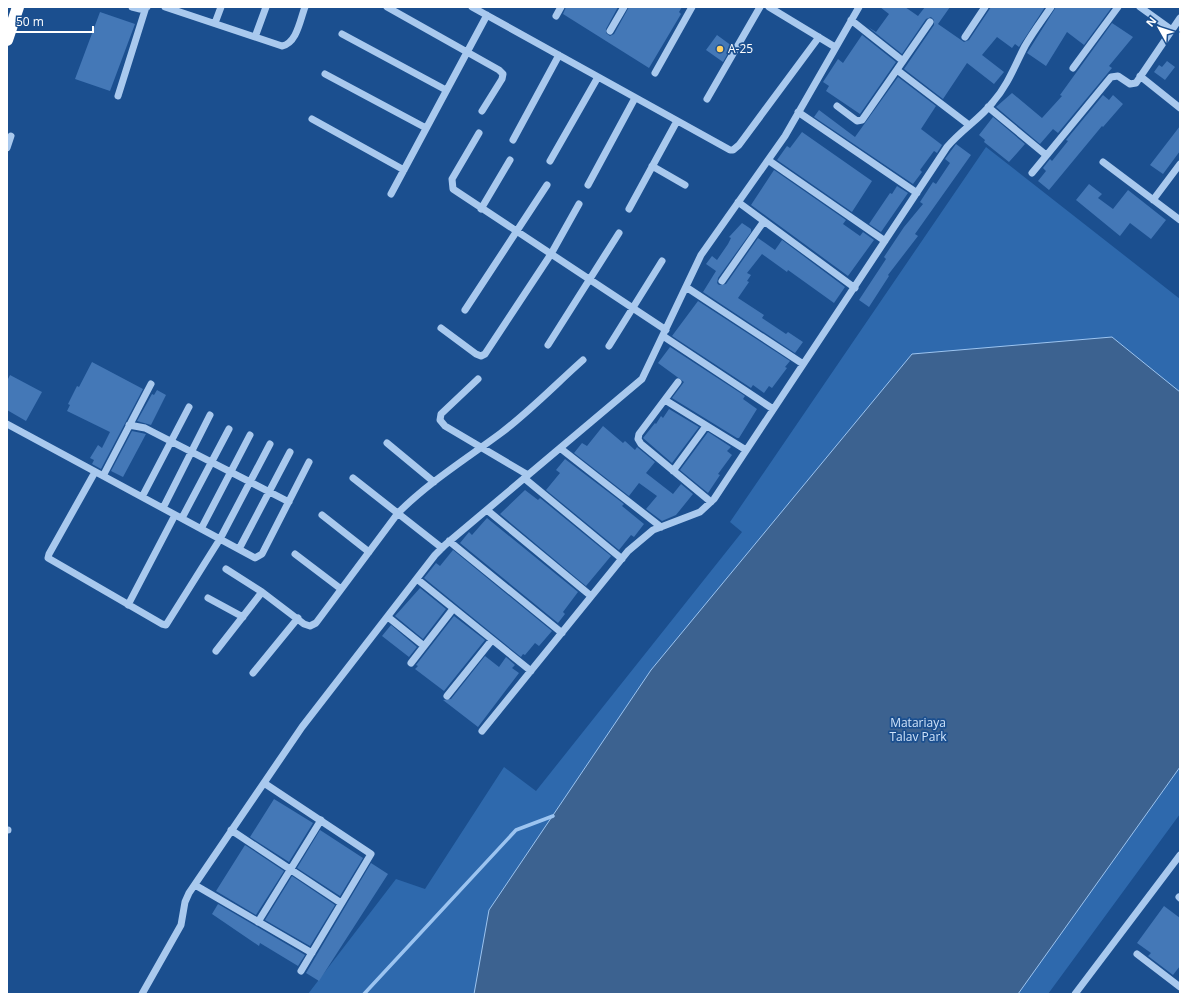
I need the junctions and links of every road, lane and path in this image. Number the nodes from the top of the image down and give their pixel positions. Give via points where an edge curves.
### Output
1 (18, 7) edge
2 (132, 7) edge
3 (146, 7) edge
4 (165, 7) edge
5 (221, 7) edge
6 (266, 7) edge
7 (305, 7) edge
8 (387, 7) edge
9 (472, 7) edge
10 (561, 7) edge
11 (624, 7) edge
12 (692, 7) edge
13 (760, 7) edge
14 (769, 7) edge
15 (859, 7) edge
16 (985, 7) edge
17 (1051, 7) edge
18 (1118, 7) edge
19 (1140, 7) edge
20 (486, 15) junction
21 (556, 16) dead end
22 (1180, 18) edge
23 (851, 20) junction
24 (930, 22) dead end
25 (215, 23) junction
26 (1172, 30) junction
27 (610, 31) dead end
28 (342, 34) dead end
29 (255, 37) junction
30 (819, 37) junction
31 (965, 37) dead end
32 (7, 40) edge
33 (835, 47) junction
34 (466, 53) junction
35 (559, 55) junction
36 (904, 61) junction
37 (1073, 68) dead end
38 (897, 70) junction
39 (655, 72) dead end
40 (325, 74) dead end
41 (1140, 76) junction
42 (598, 77) junction
43 (446, 90) junction
44 (118, 96) dead end
45 (635, 98) junction
46 (707, 99) dead end
47 (837, 106) dead end
48 (988, 107) junction
49 (1180, 108) edge
50 (482, 112) dead end
51 (798, 112) junction
52 (312, 119) dead end
53 (677, 121) junction
54 (970, 125) junction
55 (426, 128) junction
56 (479, 133) dead end
57 (11, 136) dead end
58 (513, 140) dead end
59 (7, 148) edge
60 (1046, 155) junction
61 (510, 160) dead end
62 (768, 160) junction
63 (550, 161) dead end
64 (1103, 162) dead end
65 (1180, 164) edge
66 (652, 166) junction
67 (404, 170) junction
68 (1032, 173) dead end
69 (588, 184) dead end
70 (547, 185) dead end
71 (686, 185) dead end
72 (917, 193) junction
73 (391, 194) dead end
74 (1153, 200) junction
75 (738, 202) junction
76 (579, 204) dead end
77 (482, 209) junction
78 (629, 209) dead end
79 (1180, 220) edge
80 (764, 221) junction
81 (516, 232) junction
82 (619, 233) dead end
83 (885, 241) junction
84 (550, 254) junction
85 (662, 261) dead end
86 (590, 280) junction
87 (722, 281) dead end
88 (686, 287) junction
89 (855, 288) junction
90 (633, 308) junction
91 (464, 310) dead end
92 (441, 328) dead end
93 (664, 333) junction
94 (548, 345) dead end
95 (610, 346) dead end
96 (583, 360) dead end
97 (803, 364) junction
98 (478, 379) dead end
99 (678, 382) dead end
100 (151, 384) dead end
101 (665, 400) junction
102 (189, 407) dead end
103 (773, 409) junction
104 (210, 414) dead end
105 (7, 424) edge
106 (129, 425) junction
107 (706, 426) junction
108 (229, 429) dead end
109 (250, 435) dead end
110 (171, 442) junction
111 (387, 443) dead end
112 (270, 444) dead end
113 (480, 447) junction
114 (560, 448) junction
115 (746, 450) junction
116 (191, 452) junction
117 (290, 452) dead end
118 (309, 462) dead end
119 (211, 463) junction
120 (673, 471) junction
121 (95, 472) junction
122 (230, 472) junction
123 (102, 476) junction
124 (526, 477) junction
125 (353, 478) dead end
126 (250, 482) junction
127 (434, 482) junction
128 (269, 492) junction
129 (142, 497) junction
130 (289, 502) junction
131 (711, 502) junction
132 (163, 508) junction
133 (487, 510) junction
134 (398, 513) junction
135 (322, 515) dead end
136 (178, 516) junction
137 (661, 527) junction
138 (201, 529) junction
139 (220, 539) junction
140 (449, 542) junction
141 (442, 548) junction
142 (239, 549) junction
143 (369, 552) junction
144 (295, 554) dead end
145 (622, 559) junction
146 (226, 569) dead end
147 (417, 579) junction
148 (341, 590) junction
149 (262, 592) junction
150 (591, 596) junction
151 (208, 598) dead end
152 (128, 605) junction
153 (453, 609) junction
154 (243, 617) junction
155 (388, 617) junction
156 (298, 618) junction
157 (562, 633) junction
158 (492, 640) junction
159 (424, 646) junction
160 (216, 651) dead end
161 (411, 664) dead end
162 (531, 671) junction
163 (253, 673) dead end
164 (447, 696) dead end
165 (482, 731) dead end
166 (264, 783) junction
167 (321, 820) junction
168 (231, 830) junction
169 (1180, 856) edge
170 (290, 870) junction
171 (195, 885) junction
172 (341, 903) junction
173 (258, 922) junction
174 (312, 953) junction
175 (1137, 954) dead end
176 (301, 971) dead end
177 (1180, 987) edge
178 (142, 994) edge
179 (1075, 994) edge

1 - 32 highway
2 - 3 street
3 - 44 street
4 - 25 street
5 - 25 street
6 - 29 street
7 - 29 street via 288,45 282,46
8 - 34 street
9 - 20 street
10 - 21 street
11 - 27 street
12 - 39 street
13 - 46 street
14 - 30 street
15 - 23 street
16 - 31 street
17 - 48 street via 1026,44 1007,82
18 - 37 street
19 - 26 street
20 - 34 street
20 - 35 street
22 - 26 street
23 - 33 street
23 - 36 street
24 - 36 street
25 - 29 street
26 - 41 street
28 - 43 street
30 - 33 street
30 - 53 street via 734,150
33 - 51 street
34 - 43 street
34 - 50 street via 495,67 503,74
35 - 42 street
35 - 58 street
36 - 38 street
38 - 47 street via 862,120 857,121
38 - 54 street
40 - 55 street
41 - 49 street
41 - 60 street via 1133,85 1118,76 1111,77
42 - 45 street
42 - 63 street
43 - 55 street
45 - 53 street
45 - 69 street
48 - 54 street
48 - 60 street
51 - 62 street
51 - 72 street
52 - 67 street
53 - 66 street
54 - 72 street via 956,135
55 - 67 street
56 - 77 street via 451,184 453,189
57 - 59 street
60 - 68 street
61 - 77 street
62 - 75 street
62 - 83 street
64 - 74 street
65 - 74 street
66 - 71 street
66 - 78 street
67 - 73 street
70 - 81 street
72 - 83 street
74 - 79 street
75 - 80 street
75 - 88 street via 701,255
76 - 84 street
77 - 81 street
80 - 87 street
80 - 89 street
81 - 84 street
81 - 91 street
82 - 86 street
83 - 89 street
84 - 86 street
84 - 92 street via 485,354 476,354
85 - 90 street
86 - 90 street
86 - 94 street
88 - 93 street
88 - 97 street
89 - 97 street
90 - 93 street
90 - 95 street
93 - 103 street
93 - 114 street via 642,379
96 - 113 street via 516,420
97 - 103 street
98 - 113 street via 441,414 440,420 445,426
99 - 101 street
100 - 106 street
101 - 107 street
101 - 120 street via 639,434 638,439
102 - 110 street
103 - 115 street
104 - 116 street
105 - 121 street
106 - 110 street via 145,428
106 - 123 street
107 - 115 street
107 - 120 street
108 - 119 street
109 - 122 street
110 - 116 street
110 - 129 street
111 - 127 street
112 - 126 street
113 - 124 street
113 - 127 street
114 - 124 street
114 - 137 street
115 - 131 street
116 - 119 street
116 - 132 street
117 - 128 street
118 - 130 street
119 - 122 street
119 - 136 street
120 - 131 street
121 - 123 street
121 - 152 street via 48,558
122 - 126 street
122 - 138 street
123 - 129 street
124 - 133 street
124 - 145 street
125 - 134 street
126 - 128 street
126 - 139 street
127 - 134 street
128 - 130 street
128 - 142 street
129 - 132 street
130 - 142 street via 262,554 255,558
131 - 137 street via 700,512
132 - 136 street
133 - 140 street
133 - 150 street
134 - 141 street
134 - 143 street
135 - 143 street
136 - 138 street
136 - 152 street
137 - 145 street via 633,545
138 - 139 street
139 - 142 street
139 - 152 street via 166,625
140 - 141 street
140 - 157 street
141 - 147 street
143 - 148 street
144 - 148 street
145 - 150 street
146 - 149 street
147 - 153 street
147 - 155 street
148 - 156 street via 316,623 310,626
149 - 154 street
149 - 156 street
150 - 157 street
151 - 154 street
153 - 158 street
153 - 159 street
154 - 160 street
155 - 159 street
155 - 166 street via 302,728
156 - 163 street
157 - 162 street
158 - 162 street
158 - 164 street
159 - 161 street
162 - 165 street
166 - 167 street
166 - 168 street
167 - 170 street
167 - 172 street via 370,854
168 - 170 street
168 - 171 street
169 - 179 street
170 - 172 street
170 - 173 street
171 - 173 street
171 - 178 street via 185,902 181,925
172 - 174 street
173 - 174 street
174 - 176 street
175 - 177 street

